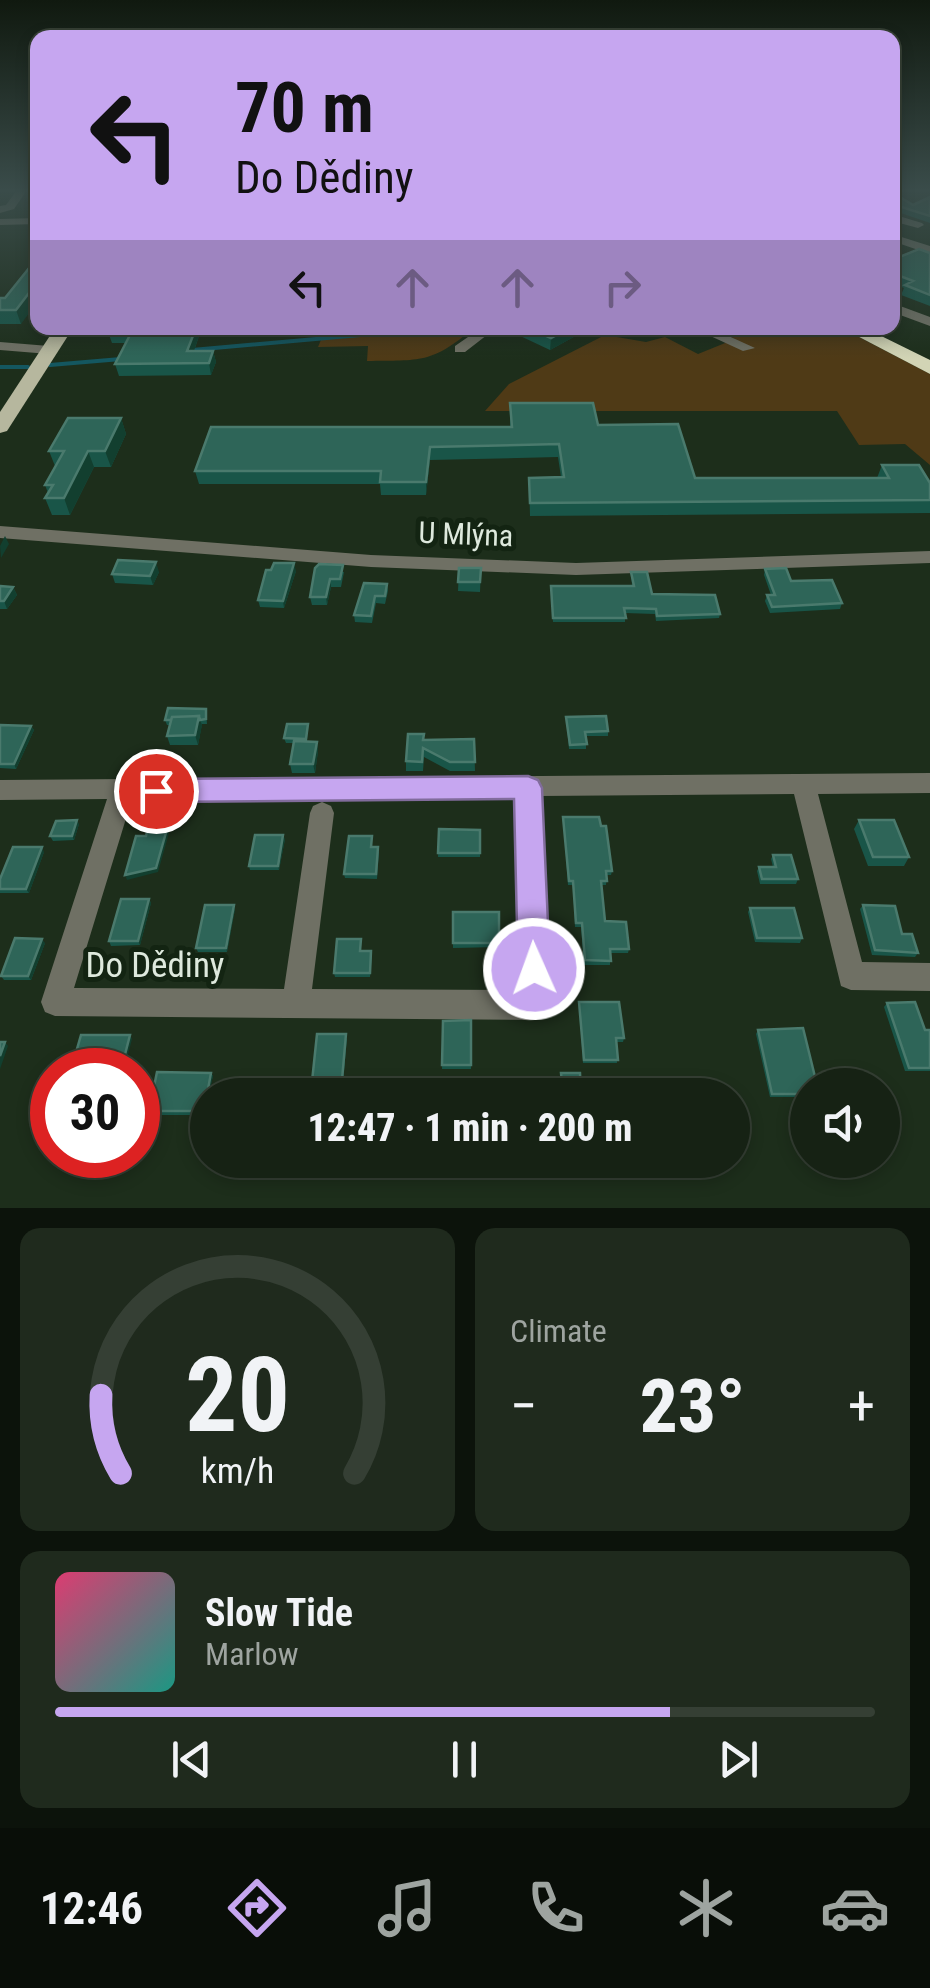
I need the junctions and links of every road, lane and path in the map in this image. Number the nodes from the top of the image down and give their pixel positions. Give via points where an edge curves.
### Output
1 (900, 310) edge
2 (930, 322) edge
3 (59, 335) edge
4 (480, 335) edge
5 (717, 335) edge
6 (873, 335) edge
7 (880, 335) edge
8 (0, 346) edge
9 (748, 348) dead end
10 (460, 349) dead end
11 (49, 350) junction
12 (930, 352) edge
13 (930, 368) edge
14 (0, 426) edge
15 (0, 532) edge
16 (930, 557) edge
17 (930, 783) edge
18 (804, 785) junction
19 (528, 788) junction
20 (0, 790) edge
21 (122, 791) junction
22 (322, 813) dead end
23 (930, 977) edge
24 (296, 1004) junction

1 - 2 street
3 - 11 main road
4 - 10 street
5 - 9 street
6 - 13 highway
7 - 12 highway
8 - 11 street
11 - 14 main road
15 - 16 street, U Mlýna via 371,561 576,569
17 - 18 street
18 - 19 street
18 - 23 street via 851,976
19 - 21 street
19 - 24 street, Do Dědiny via 535,1006
20 - 21 street
21 - 24 street, Do Dědiny via 55,1002
22 - 24 street

